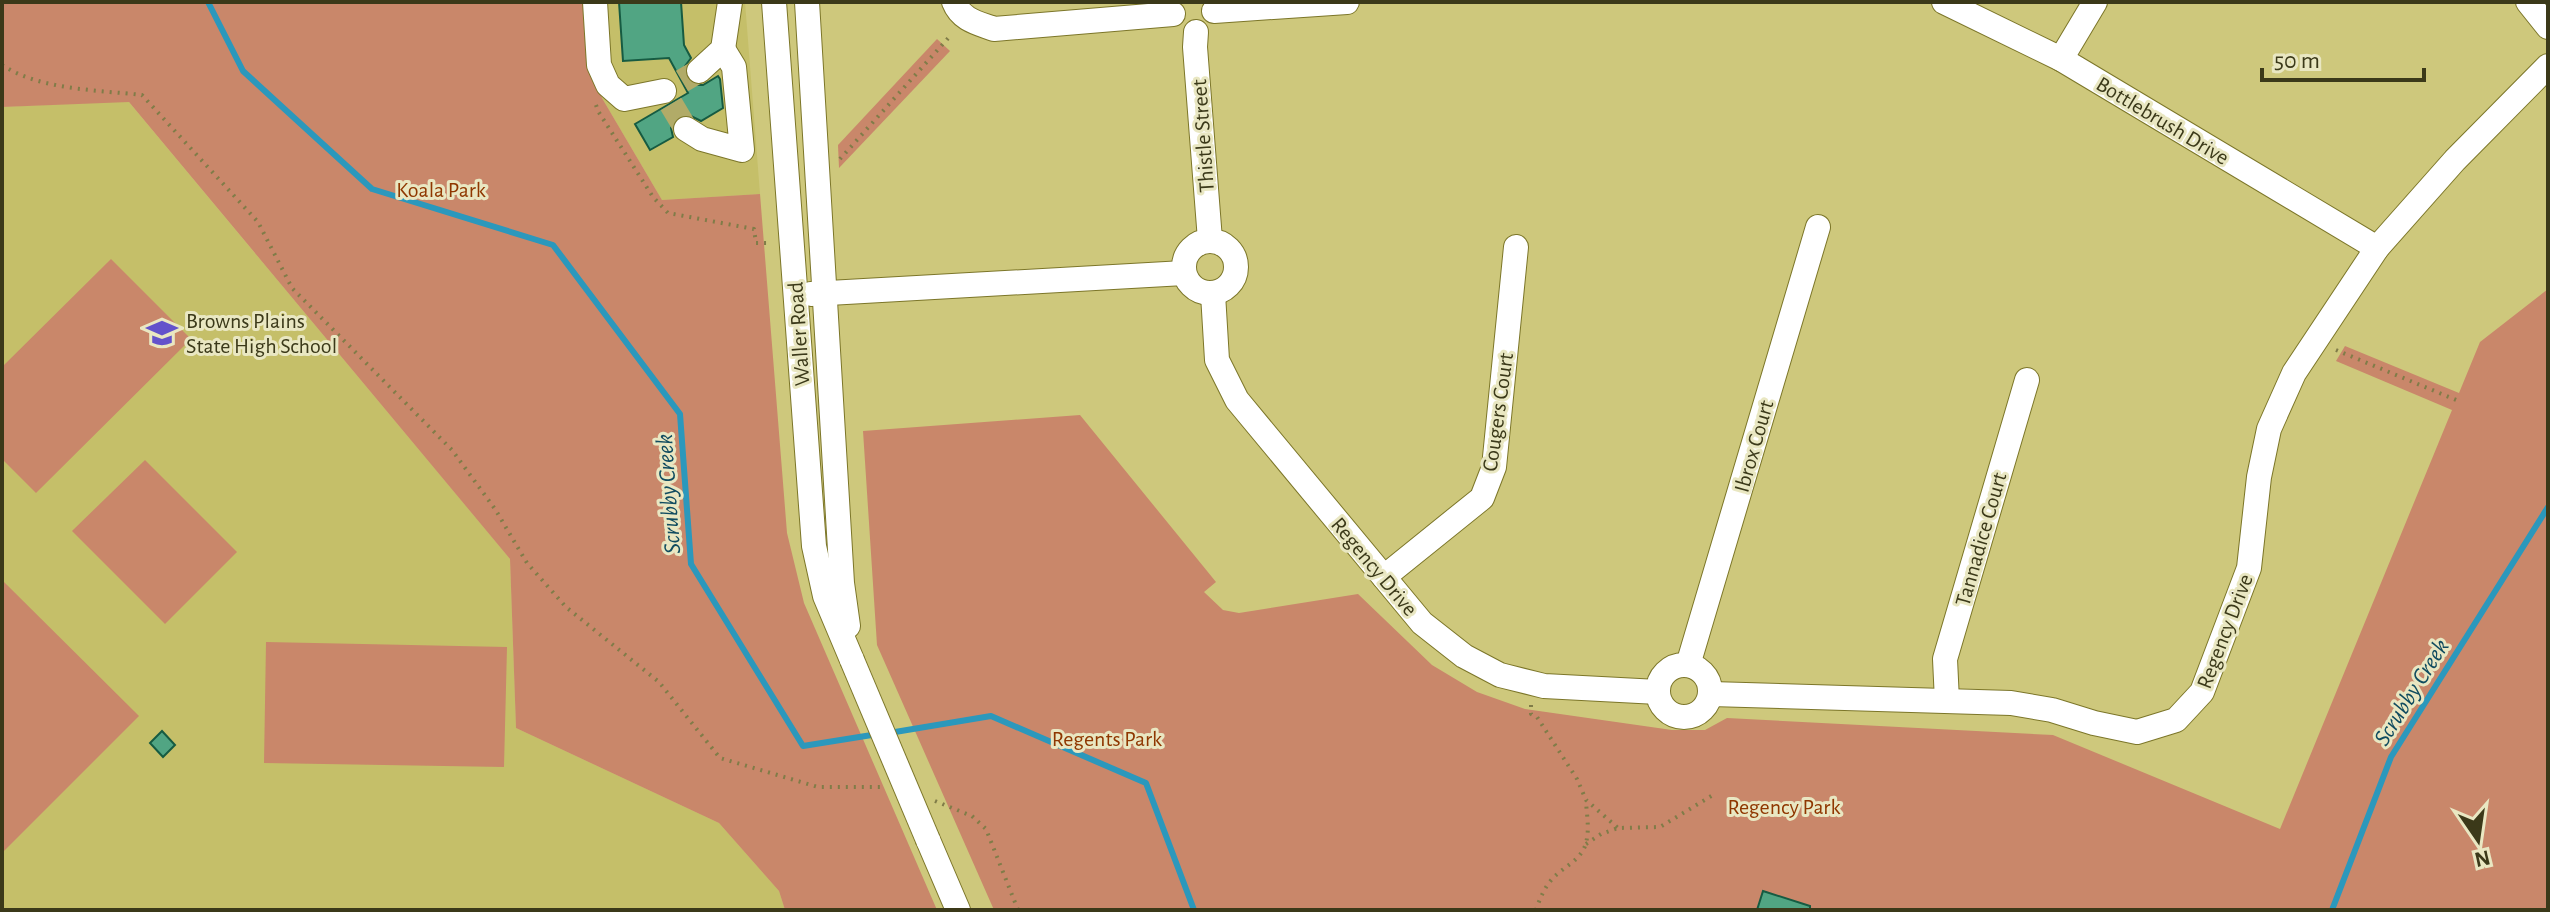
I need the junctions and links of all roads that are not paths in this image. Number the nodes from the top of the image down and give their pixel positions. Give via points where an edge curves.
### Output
1 (595, 2) edge
2 (1347, 2) edge
3 (1944, 2) edge
4 (2095, 2) edge
5 (2528, 2) edge
6 (807, 4) edge
7 (774, 5) edge
8 (1212, 6) edge
9 (726, 8) edge
10 (1175, 8) edge
11 (960, 10) edge
12 (2548, 27) edge
13 (1196, 32) junction
14 (723, 49) junction
15 (2061, 59) junction
16 (2548, 66) edge
17 (686, 129) tunnel mouth
18 (1818, 227) dead end
19 (1210, 240) junction
20 (1516, 247) dead end
21 (2377, 248) junction
22 (1184, 273) junction
23 (824, 293) junction
24 (1213, 294) junction
25 (796, 295) junction
26 (2027, 380) dead end
27 (1384, 577) junction
28 (852, 660) junction
29 (1688, 665) junction
30 (1658, 692) junction
31 (1711, 694) junction
32 (1947, 701) junction
33 (958, 910) edge

1 - 14 street via 599,65 608,85 624,99 679,87
2 - 8 street
3 - 15 street, Bottlebrush Drive
4 - 15 street
5 - 12 street
6 - 7 street
6 - 23 street, Waller Road
7 - 25 street, Waller Road
8 - 13 street via 1209,25
9 - 14 street
10 - 11 street via 994,29
10 - 13 street via 1181,28
13 - 19 street, Thistle Street
14 - 17 street via 734,67 742,150
15 - 21 street, Bottlebrush Drive
16 - 21 street, Regency Drive
18 - 29 street, Ibrox Court
19 - 22 street via 1189,250
19 - 24 street via 1229,247 1237,265 1231,284
20 - 27 street, Cougers Court via 1494,467 1482,498
21 - 32 street, Regency Drive via 2294,373 2269,429 2249,568 2202,692 2185,711 2176,720 2137,732 2011,703
22 - 23 street
22 - 24 street via 1195,289
23 - 25 street
23 - 28 street, Waller Road via 842,583
24 - 27 street, Regency Drive via 1217,360 1237,400
25 - 28 street, Waller Road via 814,546 825,596
26 - 32 street, Tannadice Court via 1945,659
27 - 30 street, Regency Drive via 1422,623 1464,656 1500,675 1544,686
28 - 33 street, Waller Road, bridge
29 - 30 street via 1666,672
29 - 31 street via 1708,678
30 - 31 street via 1671,713 1687,717 1703,710
31 - 32 street, Regency Drive

